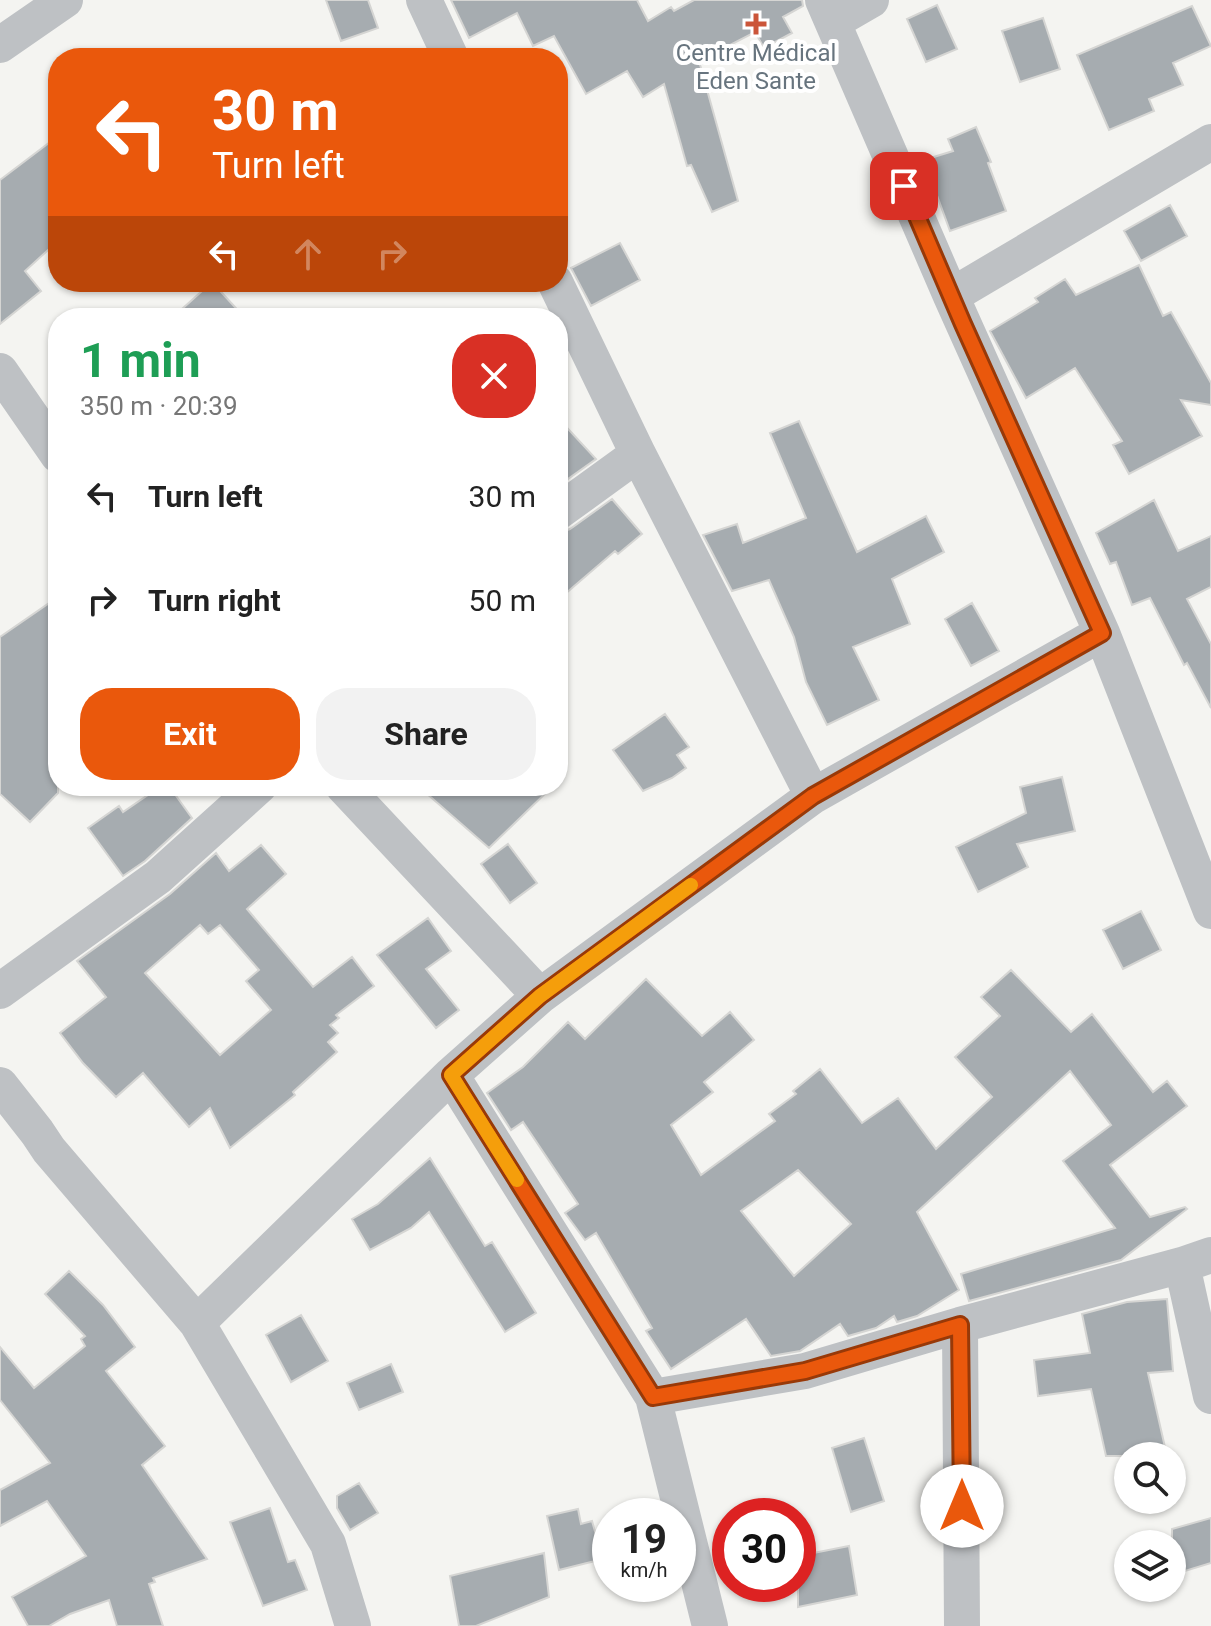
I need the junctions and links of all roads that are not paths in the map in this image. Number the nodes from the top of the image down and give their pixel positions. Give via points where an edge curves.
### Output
1 (65, 0) edge
2 (424, 0) edge
3 (871, 0) edge
4 (828, 11) edge
5 (0, 45) edge
6 (446, 48) edge
7 (1208, 152) edge
8 (951, 296) junction
9 (568, 309) edge
10 (0, 371) edge
11 (48, 441) edge
12 (638, 454) junction
13 (568, 505) edge
14 (1102, 633) junction
15 (248, 796) edge
16 (352, 796) edge
17 (813, 796) junction
18 (1211, 911) edge
19 (0, 991) edge
20 (540, 996) junction
21 (451, 1075) junction
22 (0, 1085) edge
23 (1196, 1260) edge
24 (197, 1323) junction
25 (960, 1325) junction
26 (1211, 1396) edge
27 (653, 1397) junction
28 (353, 1626) edge
29 (710, 1626) edge
30 (962, 1626) edge

1 - 5 street
2 - 6 street
3 - 4 street
4 - 8 street
7 - 8 street
8 - 14 street
9 - 12 street
10 - 11 street
12 - 13 street
12 - 17 street
14 - 17 street
14 - 18 street
15 - 19 street via 158,877
16 - 20 street
17 - 20 street
20 - 21 street
21 - 24 street
21 - 27 street
22 - 24 street
23 - 25 street
23 - 26 street
24 - 28 street via 328,1544
25 - 27 street via 805,1371
25 - 30 street
27 - 29 street

